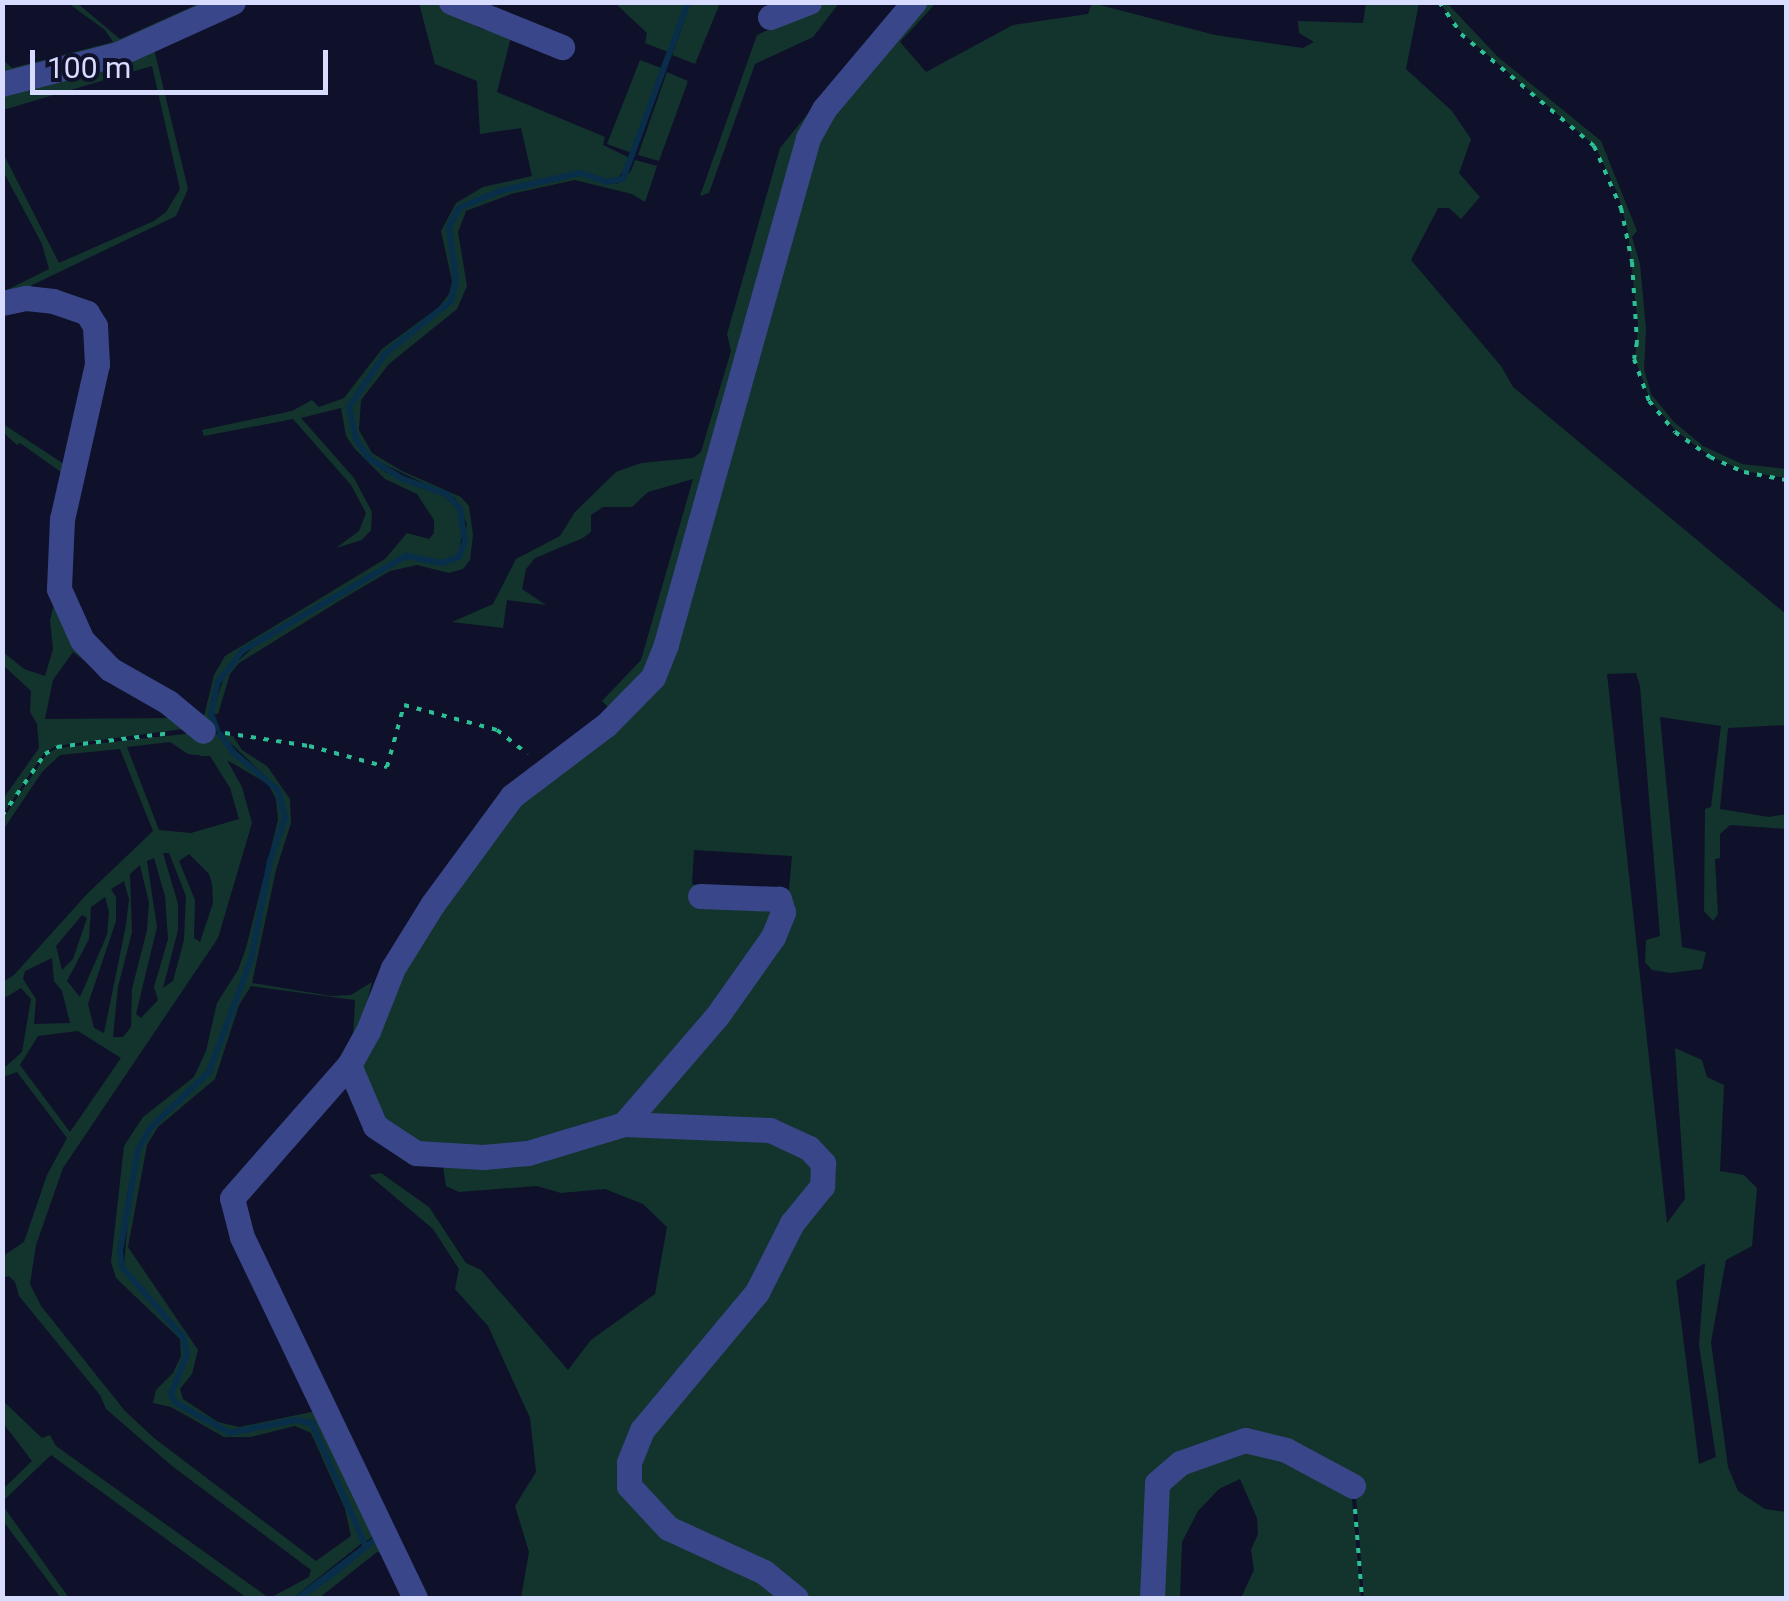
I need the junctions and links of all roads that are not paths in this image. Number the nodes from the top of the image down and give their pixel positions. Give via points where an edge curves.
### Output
1 (233, 2) edge
2 (451, 2) edge
3 (810, 2) edge
4 (914, 2) edge
5 (770, 17) dead end
6 (562, 47) dead end
7 (2, 84) edge
8 (2, 303) edge
9 (203, 731) road end
10 (700, 896) dead end
11 (349, 1066) junction
12 (624, 1124) junction
13 (1353, 1486) road end
14 (415, 1598) edge
15 (796, 1598) edge
16 (1152, 1598) edge

1 - 7 street via 118,54
2 - 6 street
3 - 5 street
4 - 11 street via 824,109 808,138 653,677 606,725 512,796 393,968
8 - 9 street via 53,301 87,313 95,326 97,364 62,519 59,589 82,640 110,669
10 - 12 street via 778,899 783,912 717,1016
11 - 12 street via 375,1126 416,1152 528,1152
11 - 14 street via 242,1182 232,1198 234,1216
12 - 15 street via 770,1130 824,1163 822,1186 792,1224 757,1292 642,1430 629,1463 629,1486 668,1528 764,1572
13 - 16 street via 1286,1450 1245,1440 1180,1463 1157,1483

